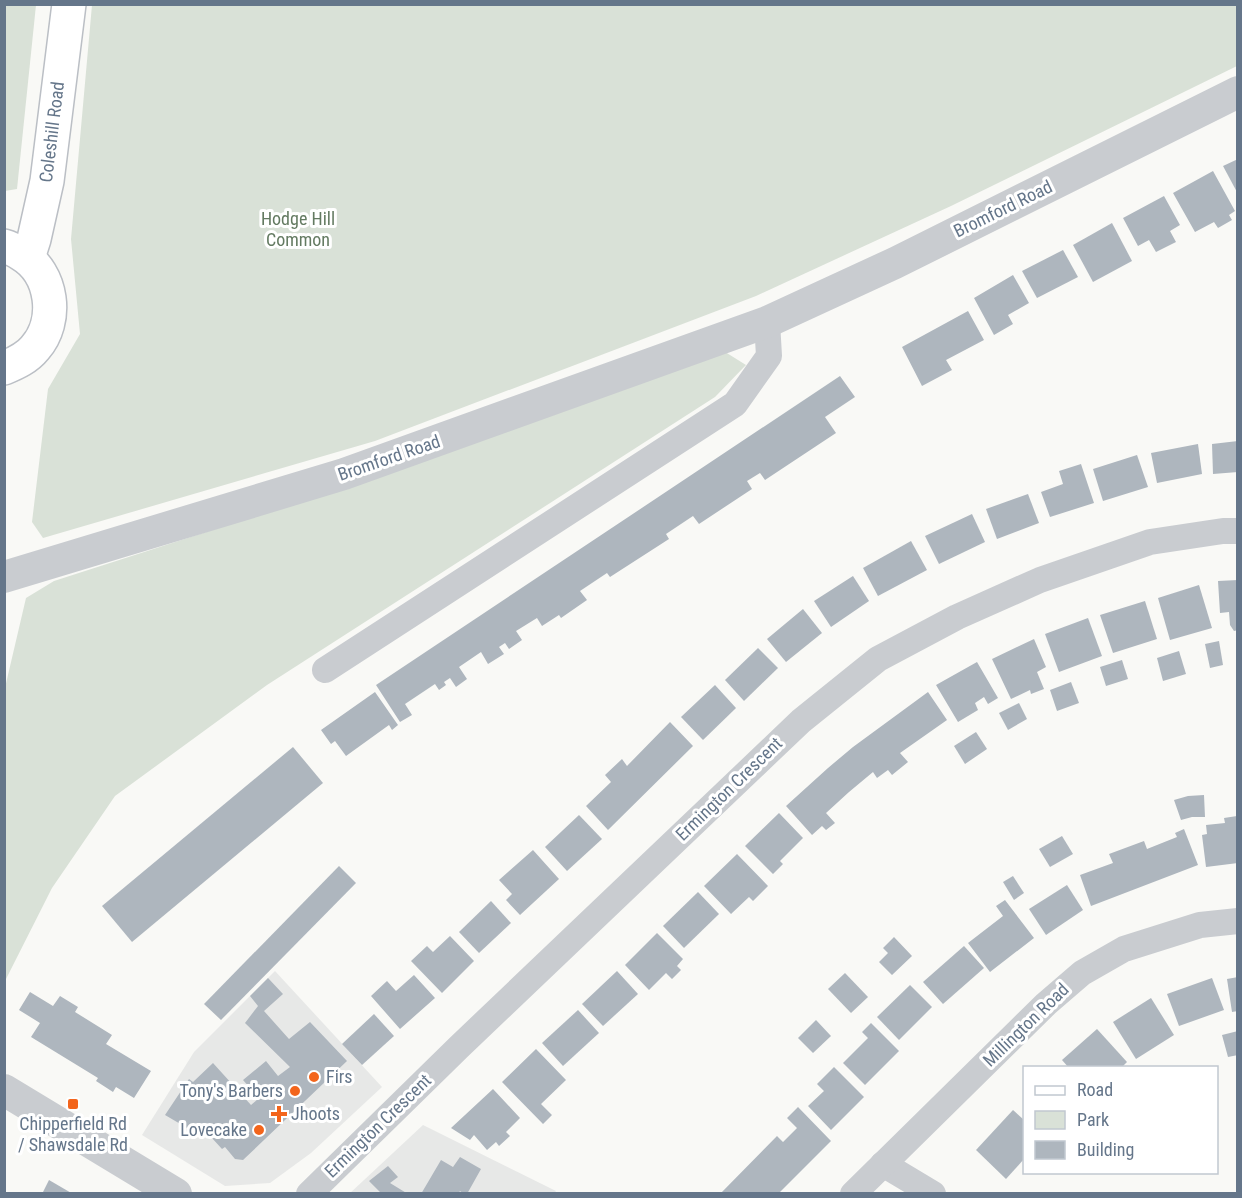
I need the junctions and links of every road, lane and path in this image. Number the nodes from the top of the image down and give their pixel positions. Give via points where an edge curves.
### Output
1 (69, 4) edge
2 (1238, 92) edge
3 (16, 252) edge
4 (767, 322) junction
5 (4, 369) edge
6 (1238, 531) edge
7 (4, 577) edge
8 (325, 670) dead end
9 (1238, 921) edge
10 (4, 1090) edge
11 (883, 1164) junction
12 (176, 1194) edge
13 (309, 1194) edge
14 (853, 1194) edge
15 (933, 1194) edge

1 - 3 main road, Coleshill Road via 47,181 34,239
2 - 4 street, Bromford Road via 895,263
3 - 5 main road via 41,273 50,311 36,348
4 - 7 street, Bromford Road via 344,474
4 - 8 street via 769,356 735,404
6 - 13 street, Ermington Crescent via 1150,542 1040,580 957,617 878,659 801,720
9 - 11 street, Millington Road via 1200,925 1124,949 1082,973
10 - 12 street
11 - 14 street, Millington Road
11 - 15 street

